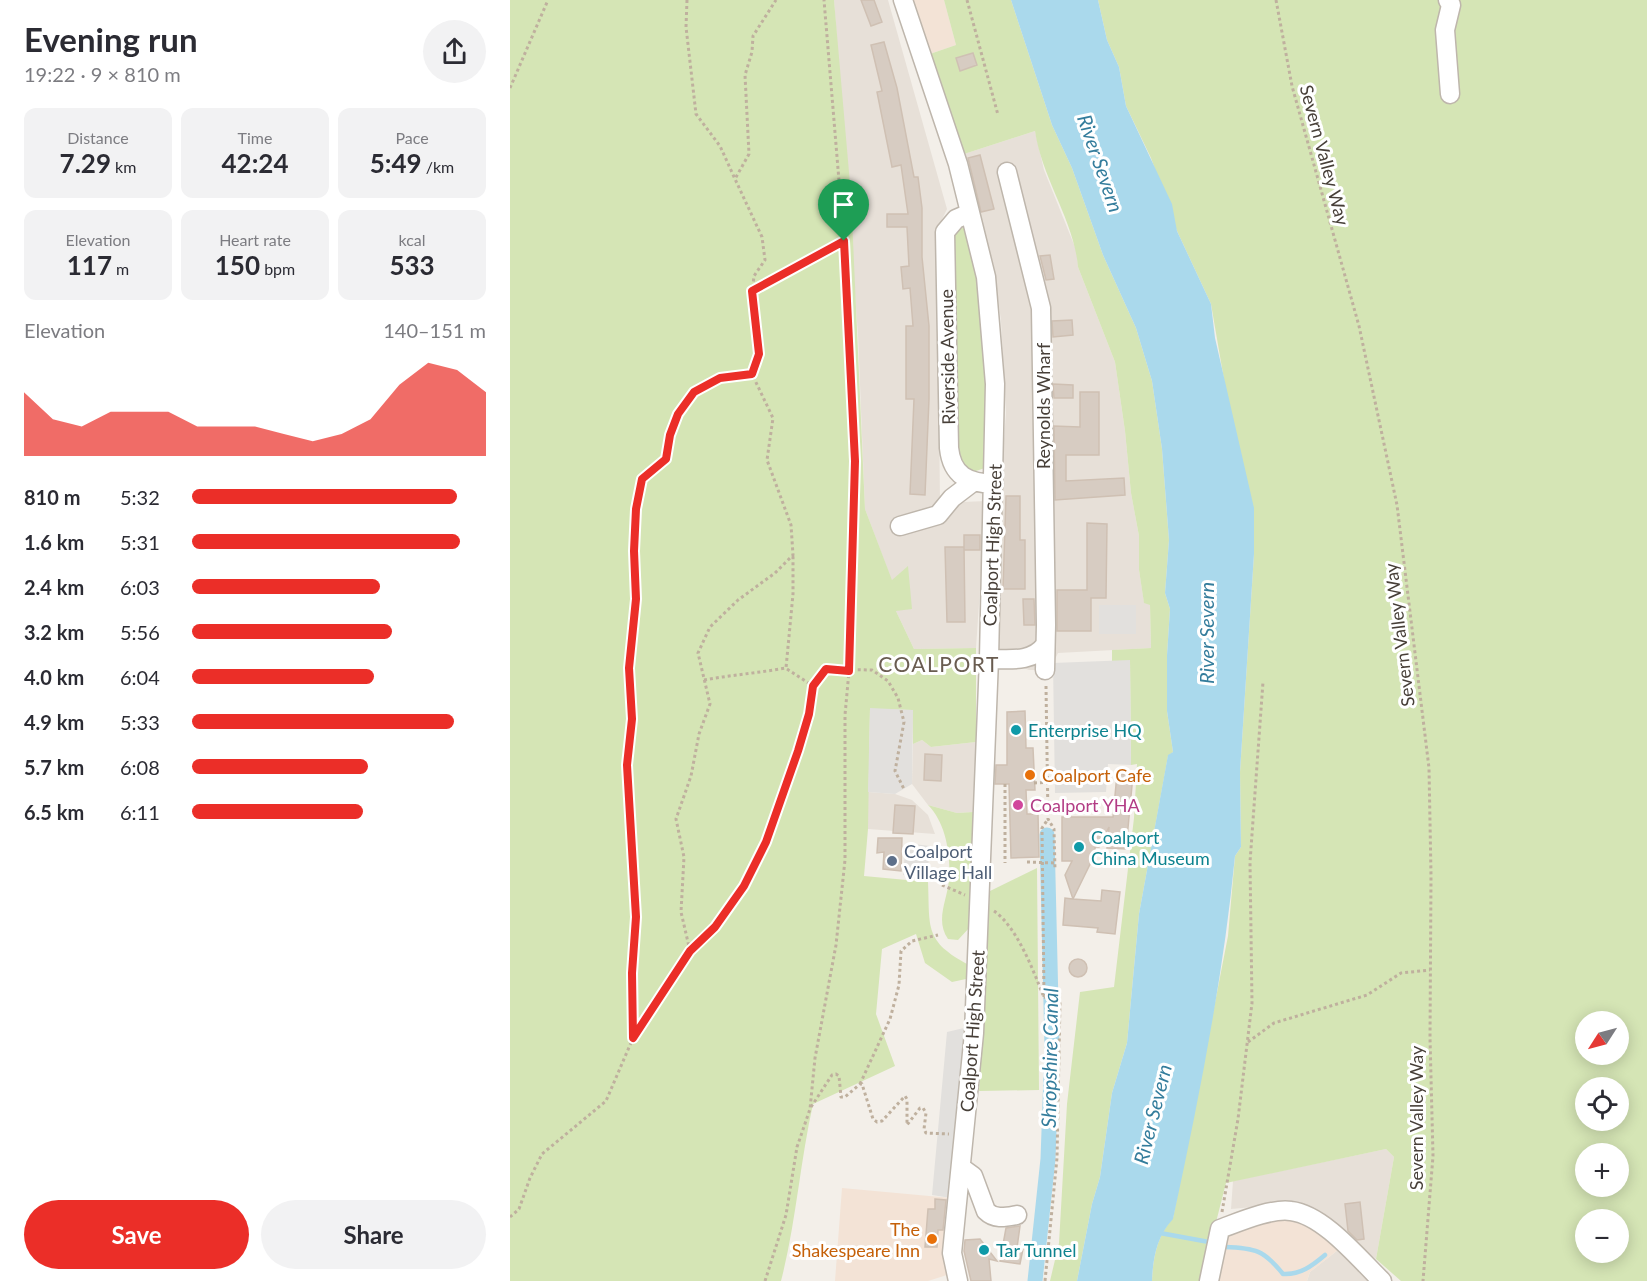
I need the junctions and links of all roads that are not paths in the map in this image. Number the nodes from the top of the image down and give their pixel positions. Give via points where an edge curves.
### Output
1 (903, 0) edge
2 (1448, 0) edge
3 (1450, 94) dead end
4 (1007, 172) dead end
5 (970, 213) junction
6 (973, 482) junction
7 (994, 484) junction
8 (900, 526) dead end
9 (1045, 645) junction
10 (989, 659) junction
11 (1045, 670) road end
12 (962, 1168) junction
13 (1017, 1215) dead end
14 (958, 1281) edge
15 (1209, 1281) edge
16 (1382, 1281) edge

1 - 5 street, Coalport High Street via 958,164
2 - 3 street via 1451,5 1445,30
4 - 9 street, Reynolds Wharf via 1041,308
5 - 6 street, Riverside Avenue via 956,219 945,232 946,348 951,462 958,473
5 - 7 street, Coalport High Street via 986,277 995,384
6 - 7 street
6 - 8 street via 938,515
7 - 10 street, Coalport High Street
9 - 10 street via 1029,657
9 - 11 street, Reynolds Wharf
10 - 12 street, Coalport High Street via 981,902
12 - 13 street via 973,1176 986,1211 998,1217
12 - 14 street, Coalport High Street via 952,1253
15 - 16 street via 1220,1228 1255,1215 1292,1210 1324,1224

